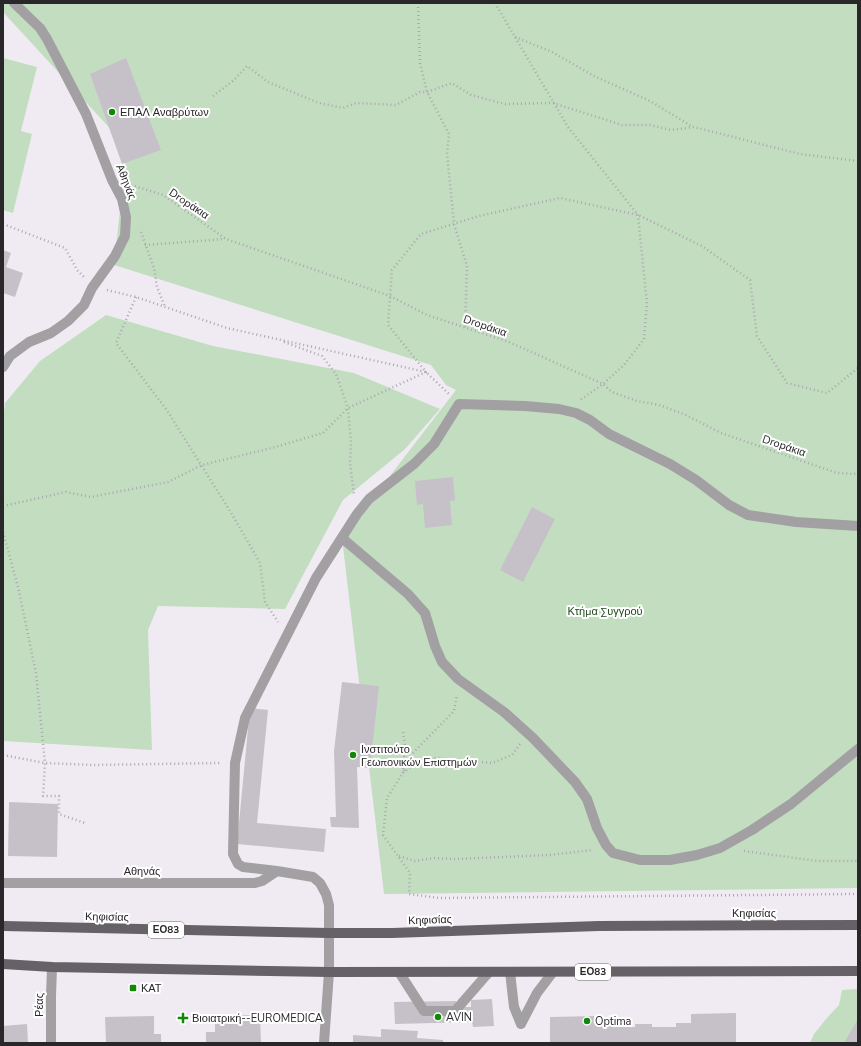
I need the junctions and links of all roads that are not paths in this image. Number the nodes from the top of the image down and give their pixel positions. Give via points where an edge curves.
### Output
1 (14, 3) edge
2 (3, 367) edge
3 (858, 526) edge
4 (342, 538) junction
5 (858, 749) edge
6 (277, 871) junction
7 (3, 882) edge
8 (858, 925) edge
9 (3, 926) edge
10 (329, 933) junction
11 (3, 964) edge
12 (52, 967) junction
13 (329, 972) junction
14 (399, 972) junction
15 (489, 972) junction
16 (510, 972) junction
17 (553, 972) junction
18 (858, 972) edge
19 (51, 1043) edge
20 (324, 1043) edge

1 - 2 street, Αθηνάς via 36,24 47,39 86,114 122,199 126,217 124,236 115,256 92,288 84,305 68,321 29,342 10,356
3 - 4 street via 796,522 748,515 729,505 670,464 609,434 576,413 525,406 459,404 434,444 414,464 370,499
4 - 5 street via 408,594 425,613 442,662 458,679 504,712 575,782 587,799 597,828 613,853 640,860 670,860 720,848 791,804
4 - 6 street via 316,578 245,718 235,763 232,854 234,860 243,867
6 - 7 street, Αθηνάς via 255,883
6 - 10 street via 313,877 320,884 326,894
8 - 10 main road, Κηφισίας / ΕΟ83 via 599,926
9 - 10 main road, Κηφισίας / ΕΟ83
10 - 13 street
11 - 12 main road, ΕΟ83
12 - 13 main road, ΕΟ83
12 - 19 street, Ρέας
13 - 14 main road, ΕΟ83
13 - 20 street
14 - 15 main road, ΕΟ83
14 - 15 street via 424,1011 455,1011
15 - 16 main road, ΕΟ83
16 - 17 main road, ΕΟ83
16 - 17 street via 514,1007 521,1024 536,993
17 - 18 main road, ΕΟ83

